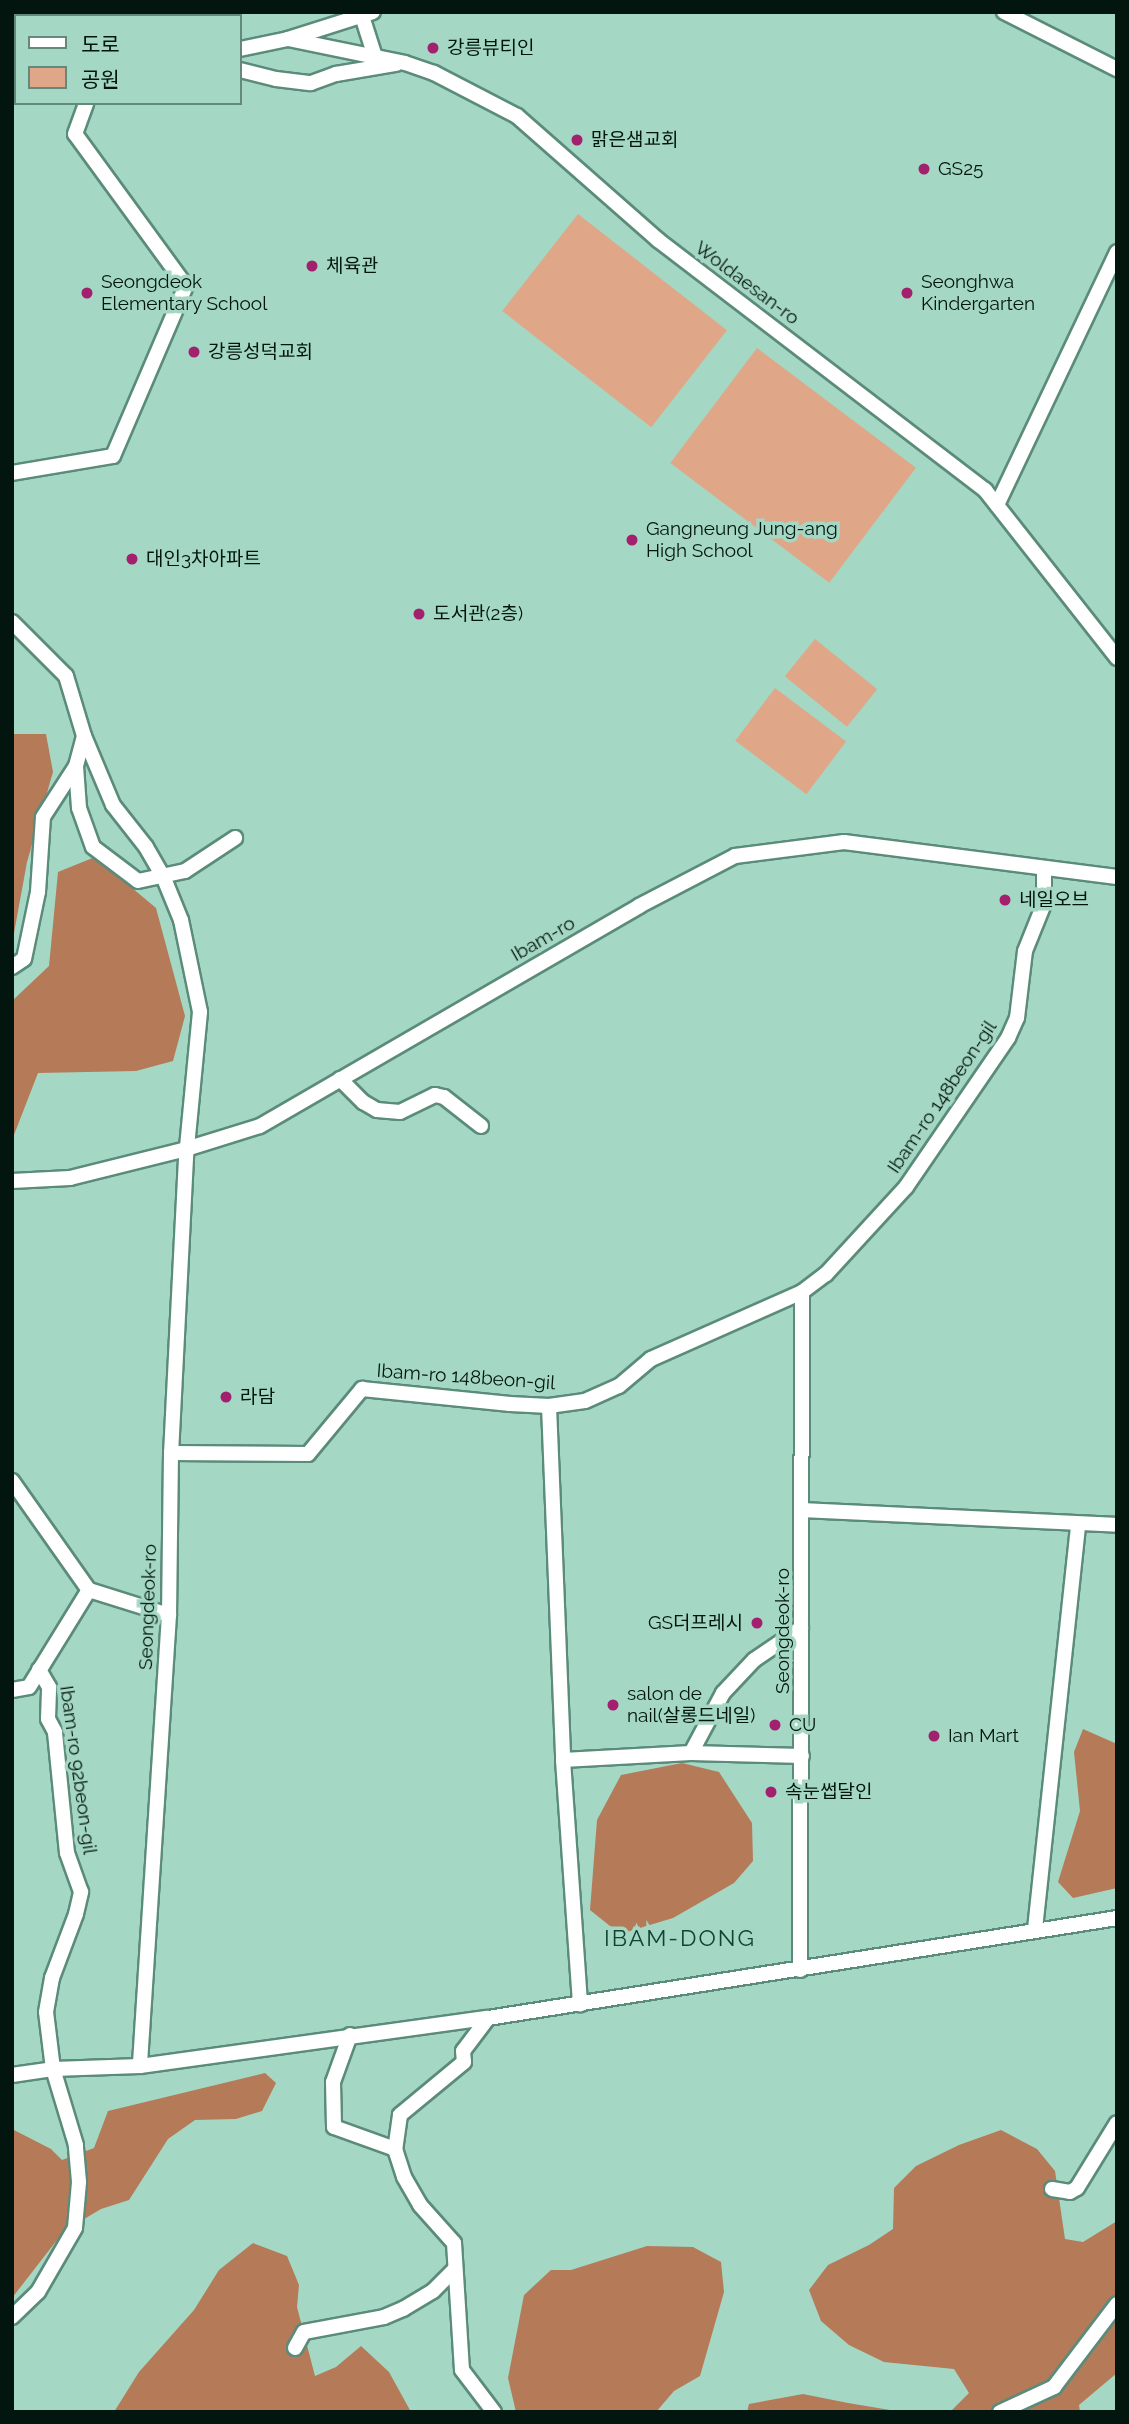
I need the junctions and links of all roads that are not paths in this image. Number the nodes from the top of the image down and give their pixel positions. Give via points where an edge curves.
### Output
1 (1003, 12) edge
2 (368, 14) edge
3 (288, 39) junction
4 (242, 49) edge
5 (375, 57) junction
6 (405, 63) junction
7 (1117, 69) edge
8 (242, 71) edge
9 (85, 105) edge
10 (1117, 252) edge
11 (12, 473) edge
12 (997, 505) junction
13 (12, 622) edge
14 (1117, 658) edge
15 (84, 736) junction
16 (76, 766) junction
17 (235, 838) dead end
18 (1044, 868) junction
19 (163, 876) junction
20 (1117, 877) edge
21 (12, 967) edge
22 (340, 1079) junction
23 (481, 1126) dead end
24 (186, 1149) junction
25 (12, 1181) edge
26 (802, 1292) junction
27 (549, 1406) junction
28 (171, 1453) junction
29 (12, 1481) edge
30 (803, 1510) junction
31 (1078, 1524) junction
32 (1117, 1525) edge
33 (89, 1590) junction
34 (169, 1615) junction
35 (801, 1628) junction
36 (39, 1670) junction
37 (12, 1690) edge
38 (691, 1753) junction
39 (802, 1756) junction
40 (562, 1760) junction
41 (1117, 1918) edge
42 (1035, 1929) junction
43 (800, 1970) junction
44 (580, 2004) junction
45 (488, 2018) junction
46 (350, 2035) junction
47 (140, 2066) junction
48 (53, 2069) junction
49 (12, 2075) edge
50 (1117, 2123) edge
51 (395, 2149) junction
52 (1052, 2189) dead end
53 (454, 2270) junction
54 (1117, 2304) edge
55 (12, 2317) edge
56 (295, 2348) dead end
57 (494, 2412) edge
58 (1000, 2412) edge

1 - 7 street
2 - 3 street
2 - 5 street
3 - 4 street
3 - 5 street, Woldaesan-ro
5 - 6 street, Woldaesan-ro
6 - 8 street via 311,83
6 - 12 street, Woldaesan-ro via 460,84 517,116 658,240 985,490
9 - 11 street via 75,134 186,286 113,456
10 - 12 street
12 - 14 street, Woldaesan-ro
13 - 15 street, Seongdeok-ro via 66,676
15 - 16 street
15 - 19 street, Seongdeok-ro via 113,805
16 - 19 street via 79,808 93,847 138,881
16 - 21 street via 43,817 38,892 27,946 24,959
17 - 19 street via 185,871
18 - 20 street, Ibam-ro
18 - 22 street, Ibam-ro via 844,842 735,856
18 - 26 street, Ibam-ro 148beon-gil via 1044,904 1025,951 1017,1018 1008,1038 906,1187 826,1274
19 - 24 street, Seongdeok-ro via 181,920 200,1012
22 - 23 street via 377,1110 400,1112 435,1095
22 - 24 street, Ibam-ro via 260,1126
24 - 25 street, Ibam-ro via 71,1178
24 - 28 street, Seongdeok-ro
26 - 27 street, Ibam-ro 148beon-gil via 651,1359 619,1387 584,1401
26 - 30 street, Seongdeok-ro
27 - 28 street, Ibam-ro 148beon-gil via 362,1389 308,1454
27 - 40 street
28 - 34 street, Seongdeok-ro
29 - 33 street
30 - 31 street
30 - 35 street, Seongdeok-ro
31 - 32 street
31 - 42 street
33 - 34 street
33 - 36 street, Ibam-ro 92beon-gil
34 - 47 street, Seongdeok-ro
35 - 38 street via 754,1660 723,1693
35 - 39 street, Seongdeok-ro
36 - 37 street via 29,1687
36 - 48 street, Ibam-ro 92beon-gil via 49,1687 48,1719 55,1732 67,1853 81,1892 52,1978 46,2012
38 - 39 street
38 - 40 street
39 - 43 street, Seongdeok-ro
40 - 44 street
41 - 42 street
42 - 43 street
43 - 44 street
44 - 45 street
45 - 46 street
45 - 51 street via 463,2051 464,2062 400,2115
46 - 47 street
46 - 51 street via 333,2082 334,2127
47 - 48 street
48 - 49 street
48 - 55 street, Ibam-ro 92beon-gil via 75,2145 79,2182 75,2228 38,2292
50 - 52 street via 1077,2188 1070,2192
51 - 53 street via 420,2205 454,2243
53 - 56 street via 433,2291 403,2309 304,2332
53 - 57 street via 462,2370
54 - 58 street via 1054,2387

